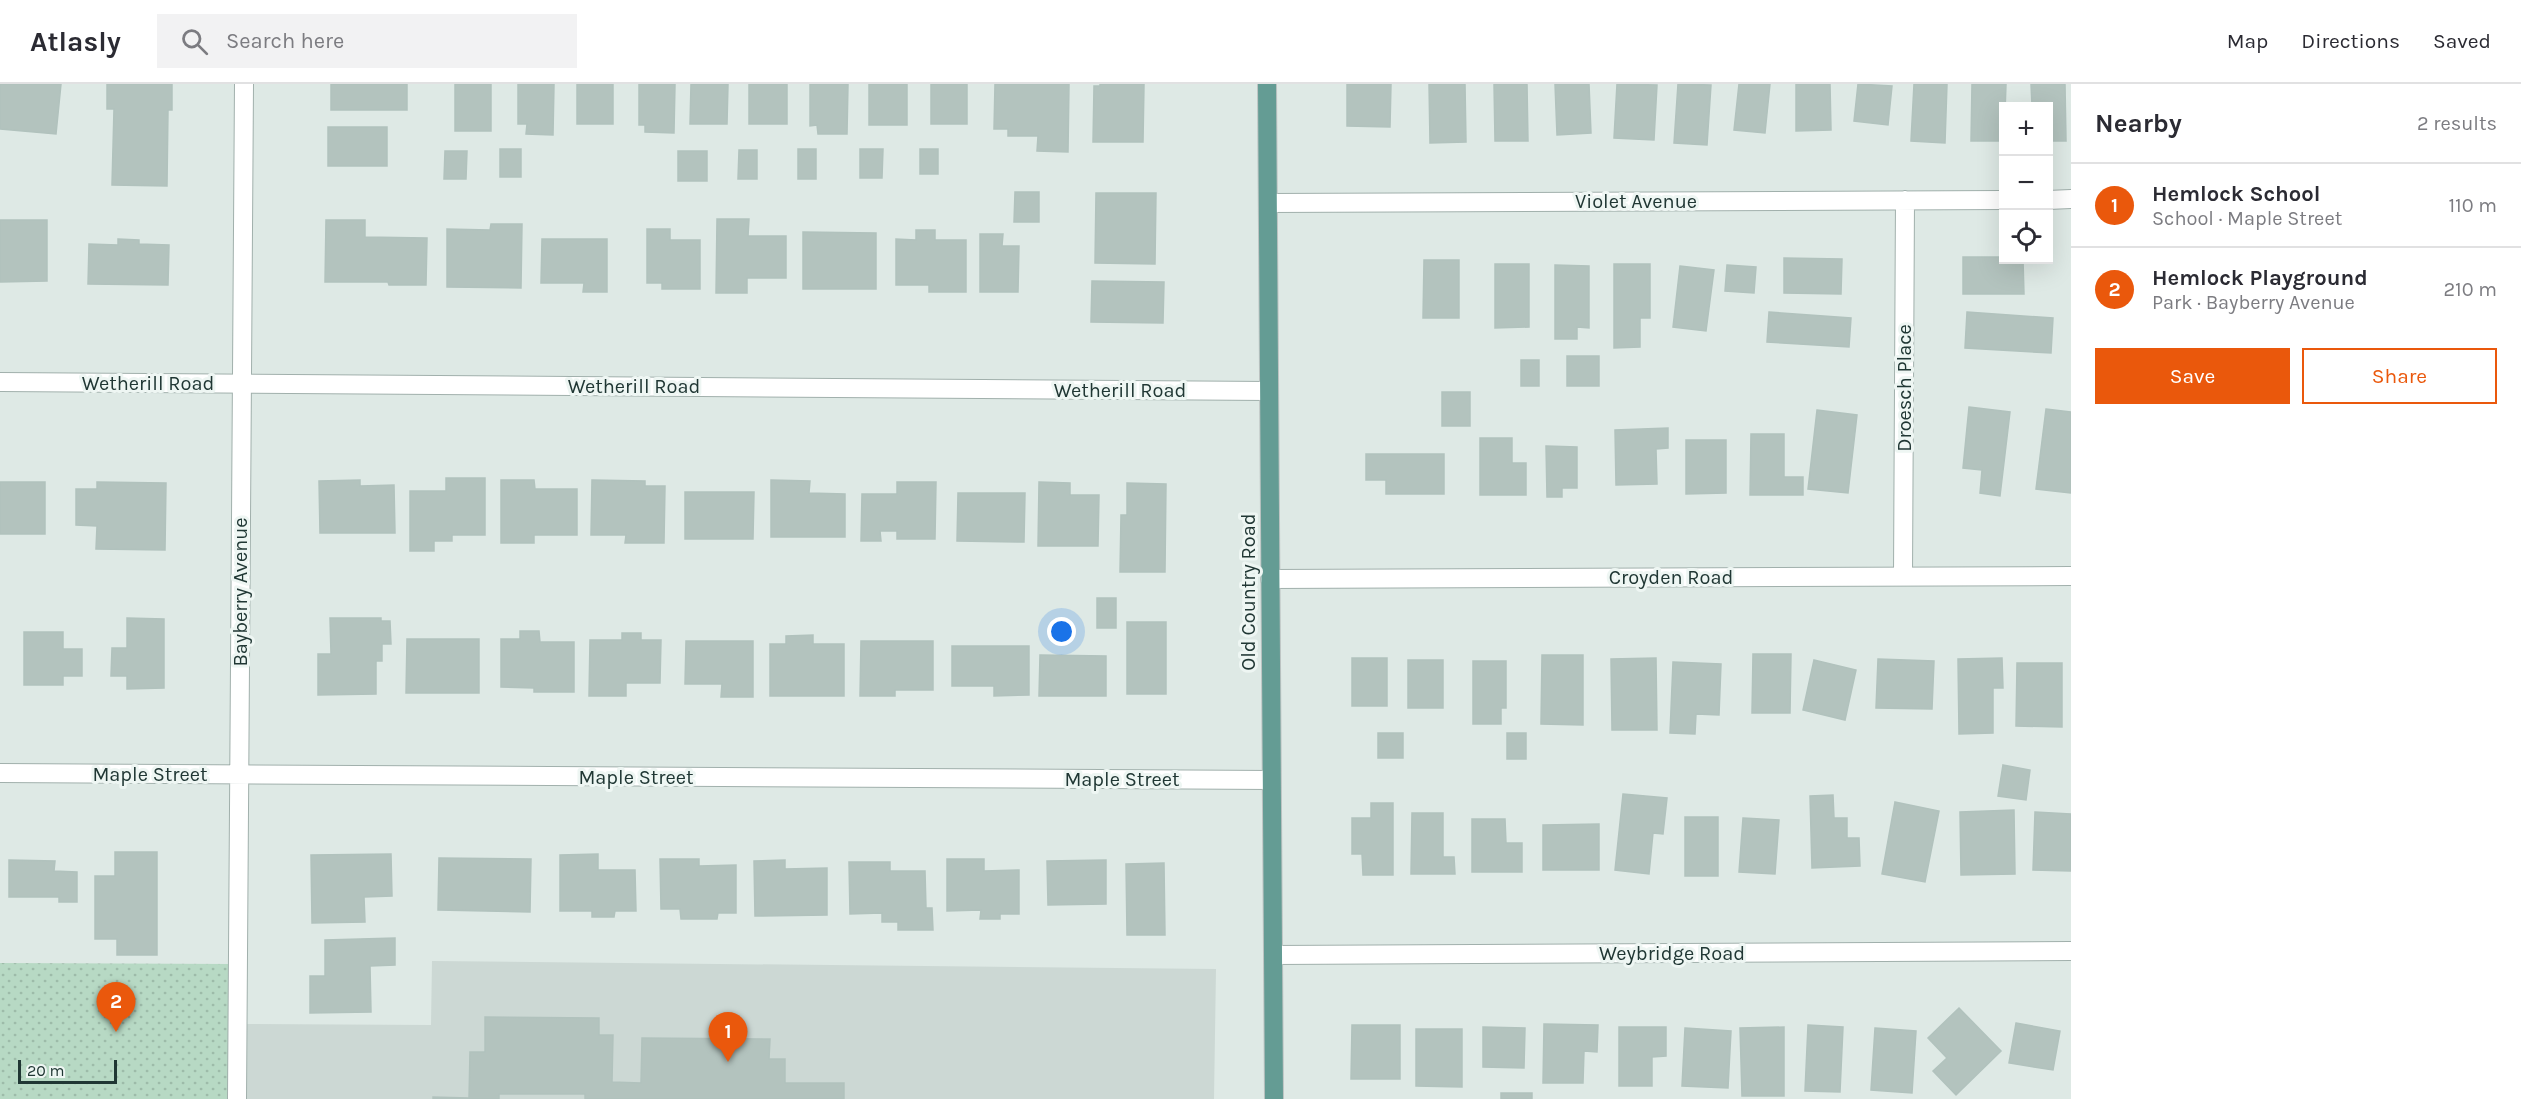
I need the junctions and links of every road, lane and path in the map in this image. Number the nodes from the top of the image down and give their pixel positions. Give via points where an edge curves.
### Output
1 (244, 84) edge
2 (1267, 84) edge
3 (1905, 200) junction
4 (1999, 200) edge
5 (2053, 200) edge
6 (2071, 200) edge
7 (1268, 202) junction
8 (0, 382) edge
9 (242, 384) junction
10 (1269, 391) junction
11 (1903, 576) junction
12 (2071, 576) edge
13 (1270, 579) junction
14 (0, 773) edge
15 (239, 774) junction
16 (1271, 780) junction
17 (2071, 951) edge
18 (1273, 955) junction
19 (237, 1099) edge
20 (1274, 1099) edge

1 - 9 street, Bayberry Avenue
2 - 7 main road, Old Country Road
3 - 4 street, Violet Avenue
3 - 7 street, Violet Avenue
3 - 11 street, Droesch Place
5 - 6 street
7 - 10 main road, Old Country Road
8 - 9 street, Wetherill Road
9 - 10 street, Wetherill Road
9 - 15 street, Bayberry Avenue
10 - 13 main road, Old Country Road
11 - 12 street, Croyden Road
11 - 13 street, Croyden Road
13 - 16 main road, Old Country Road
14 - 15 street, Maple Street
15 - 16 street, Maple Street
15 - 19 street, Bayberry Avenue
16 - 18 main road, Old Country Road
17 - 18 street, Weybridge Road
18 - 20 main road, Old Country Road

